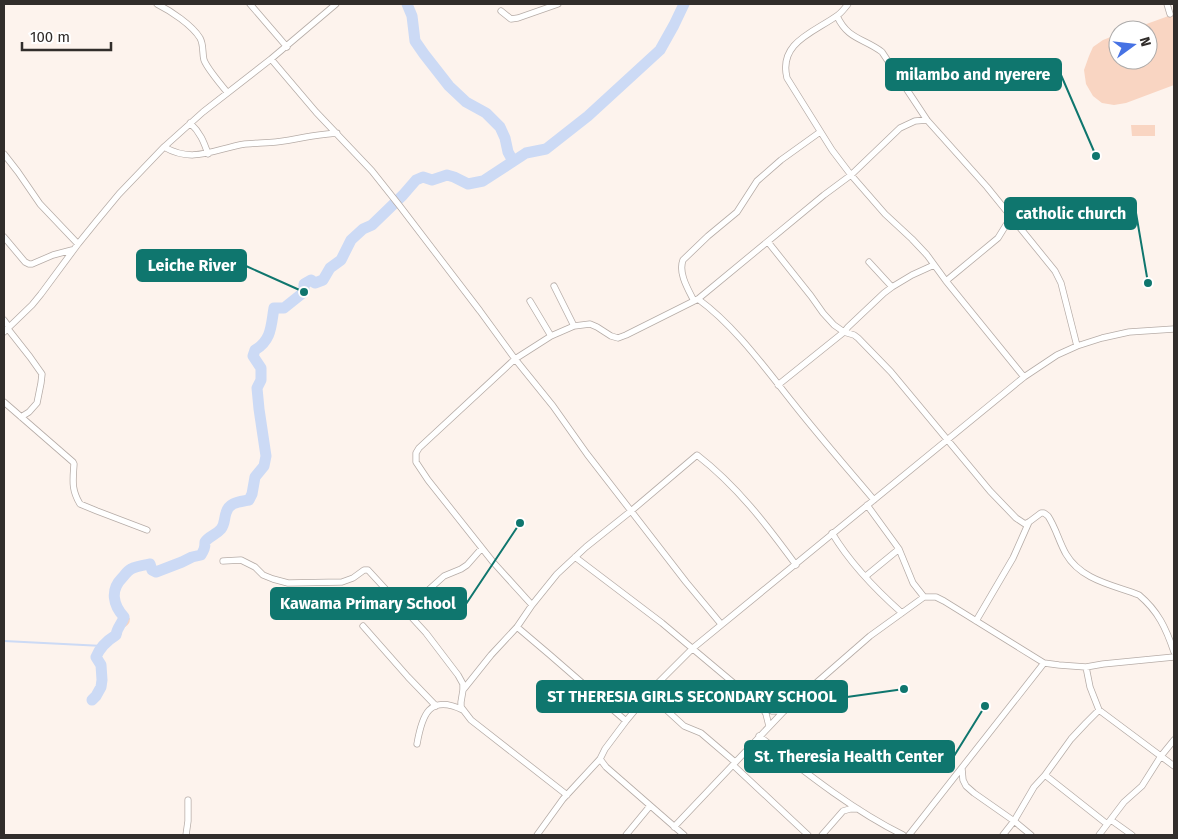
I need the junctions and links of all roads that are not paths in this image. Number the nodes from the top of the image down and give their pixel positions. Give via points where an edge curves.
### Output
1 (157, 4) edge
2 (250, 4) edge
3 (336, 4) edge
4 (558, 4) edge
5 (848, 4) edge
6 (1167, 4) edge
7 (501, 11) dead end
8 (1170, 14) dead end
9 (837, 16) junction
10 (287, 47) junction
11 (271, 60) junction
12 (227, 92) junction
13 (927, 120) junction
14 (190, 123) junction
15 (820, 132) junction
16 (336, 133) junction
17 (164, 147) junction
18 (4, 154) edge
19 (208, 154) junction
20 (851, 175) junction
21 (1013, 219) junction
22 (4, 237) edge
23 (768, 242) junction
24 (78, 244) junction
25 (72, 250) junction
26 (868, 262) dead end
27 (934, 265) junction
28 (946, 281) junction
29 (554, 286) dead end
30 (892, 287) junction
31 (696, 300) junction
32 (530, 301) dead end
33 (4, 320) edge
34 (574, 326) junction
35 (7, 329) edge
36 (1174, 329) edge
37 (844, 332) junction
38 (551, 336) junction
39 (1077, 346) junction
40 (515, 359) junction
41 (1024, 377) junction
42 (778, 385) junction
43 (4, 402) edge
44 (21, 418) junction
45 (948, 440) junction
46 (874, 500) junction
47 (867, 505) junction
48 (631, 511) junction
49 (1029, 522) junction
50 (147, 530) dead end
51 (832, 534) junction
52 (482, 548) junction
53 (899, 549) junction
54 (575, 556) junction
55 (223, 561) dead end
56 (796, 565) junction
57 (866, 576) junction
58 (924, 597) junction
59 (532, 605) junction
60 (405, 611) junction
61 (902, 613) junction
62 (976, 620) junction
63 (721, 624) junction
64 (364, 626) dead end
65 (517, 627) junction
66 (693, 648) junction
67 (1174, 652) edge
68 (1174, 657) edge
69 (1044, 662) junction
70 (1086, 667) junction
71 (463, 690) junction
72 (649, 694) junction
73 (436, 706) junction
74 (761, 706) junction
75 (463, 710) junction
76 (1099, 710) junction
77 (784, 711) junction
78 (626, 721) junction
79 (769, 726) junction
80 (759, 736) junction
81 (1174, 740) edge
82 (417, 744) dead end
83 (1160, 756) junction
84 (600, 759) junction
85 (734, 764) junction
86 (1174, 766) edge
87 (962, 768) junction
88 (1044, 775) junction
89 (567, 795) junction
90 (843, 799) junction
91 (188, 800) dead end
92 (650, 806) junction
93 (858, 809) junction
94 (843, 811) junction
95 (1014, 821) junction
96 (1109, 822) junction
97 (674, 827) junction
98 (186, 835) edge
99 (537, 835) edge
100 (626, 835) edge
101 (684, 835) edge
102 (808, 835) edge
103 (822, 835) edge
104 (903, 835) edge
105 (909, 835) edge
106 (1003, 835) edge
107 (1031, 835) edge
108 (1099, 835) edge
109 (1132, 835) edge

1 - 12 street via 197,34 206,64
2 - 10 street
3 - 10 street
4 - 7 street via 511,19
5 - 9 street
6 - 8 street
9 - 13 street via 854,37 882,52
9 - 15 street via 798,41 791,48 786,63 787,78
10 - 11 street
11 - 12 street
11 - 16 street
12 - 14 street
13 - 20 street via 900,128
13 - 21 street
14 - 17 street
14 - 19 street via 198,131
15 - 20 street
15 - 31 street via 756,181 736,212 683,260 685,281
16 - 19 street via 247,144
16 - 40 street via 392,196
17 - 19 street via 185,155
17 - 24 street
18 - 24 street via 40,204
20 - 23 street
20 - 27 street
21 - 28 street via 998,238
21 - 39 street via 1055,271
22 - 25 street via 29,264
23 - 31 street
23 - 37 street via 823,313
24 - 25 street
25 - 35 street via 32,305
26 - 30 street
27 - 28 street
27 - 30 street
28 - 41 street
29 - 34 street
30 - 37 street
31 - 34 street via 618,338 590,324
31 - 42 street via 725,322
32 - 38 street
33 - 35 street
34 - 38 street
35 - 44 street via 42,374 37,403
36 - 39 street via 1129,332
37 - 42 street
37 - 45 street via 858,338 880,360
38 - 40 street
39 - 41 street
40 - 48 street
40 - 52 street via 416,453 416,462 428,480
41 - 45 street
42 - 46 street
43 - 44 street
44 - 50 street via 73,462 72,480 80,504
45 - 46 street
45 - 49 street via 1016,518 1025,524
46 - 47 street
47 - 51 street
47 - 53 street
48 - 54 street
48 - 56 street via 697,455 748,503
48 - 63 street
49 - 62 street via 1013,558
49 - 67 street via 1044,513 1052,522 1068,557 1080,571 1145,600 1161,619
51 - 56 street
51 - 57 street
52 - 59 street
52 - 60 street via 467,565 444,576
53 - 57 street
53 - 58 street via 913,583
54 - 59 street
54 - 66 street
55 - 60 street via 240,560 263,575 288,583 342,582 368,570
56 - 63 street
57 - 61 street
58 - 61 street
58 - 62 street via 936,597
59 - 65 street
60 - 71 street via 458,675
61 - 77 street via 870,636
62 - 69 street
63 - 66 street
64 - 73 street
65 - 71 street
65 - 78 street
66 - 72 street
66 - 74 street
68 - 70 street
69 - 70 street
69 - 87 street
70 - 76 street
71 - 75 street
72 - 78 street
72 - 85 street via 684,726 701,733
73 - 75 street via 447,705
73 - 82 street via 425,716
74 - 77 street via 772,711
74 - 79 street
75 - 89 street via 471,720
76 - 83 street
76 - 88 street via 1071,739
77 - 79 street
78 - 84 street
79 - 80 street
80 - 85 street
80 - 90 street
81 - 83 street
83 - 86 street
83 - 96 street via 1142,786
84 - 89 street
84 - 92 street
85 - 97 street
85 - 102 street
87 - 95 street via 966,786
87 - 105 street
88 - 95 street
88 - 96 street
89 - 99 street
90 - 93 street
90 - 94 street
91 - 98 street
92 - 97 street
92 - 100 street
93 - 94 street
93 - 104 street
94 - 103 street
95 - 106 street
95 - 107 street
96 - 108 street
96 - 109 street
97 - 101 street

